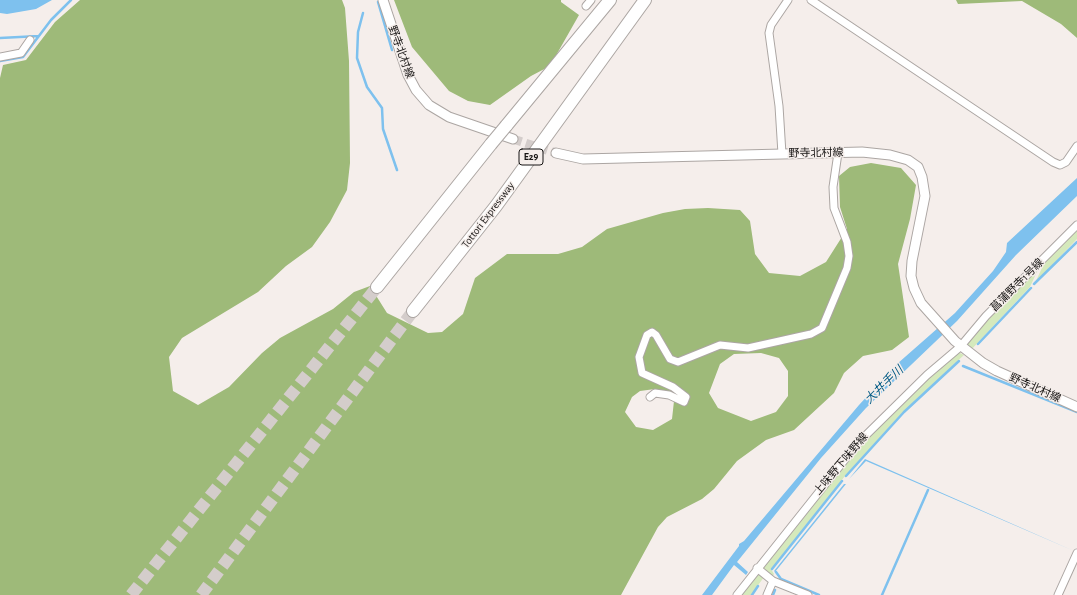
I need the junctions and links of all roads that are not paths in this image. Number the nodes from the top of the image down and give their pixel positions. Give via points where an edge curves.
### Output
1 (384, 0) edge
2 (603, 0) edge
3 (610, 0) edge
4 (645, 0) edge
5 (788, 0) edge
6 (811, 0) edge
7 (30, 40) dead end
8 (564, 56) junction
9 (0, 57) edge
10 (513, 139) tunnel mouth
11 (1077, 146) edge
12 (556, 153) tunnel mouth
13 (838, 153) junction
14 (782, 154) junction
15 (1077, 225) edge
16 (377, 287) tunnel mouth
17 (413, 311) tunnel mouth
18 (958, 344) junction
19 (650, 397) dead end
20 (1077, 407) edge
21 (1077, 553) edge
22 (757, 568) junction
23 (773, 581) junction
24 (736, 595) edge
25 (767, 595) edge
26 (808, 595) edge
27 (1058, 595) edge

1 - 10 street, 野寺北村線 via 408,75 416,90 429,105 450,117
2 - 8 highway
3 - 8 highway
4 - 17 highway, Tottori Expressway / E29 via 496,206
5 - 14 street via 771,26 770,33
6 - 11 street via 1053,162 1060,165 1066,162
7 - 9 street via 21,52
8 - 16 highway, bridge
12 - 14 street, 野寺北村線 via 583,159
13 - 14 street, 野寺北村線
13 - 18 street, 野寺北村線 via 890,155 908,160 918,167 925,196 911,276 914,288 930,315
13 - 19 street via 832,187 834,208 847,242 849,256 847,268 822,328 811,334 748,348 720,345 678,362 670,358 652,332 647,335 639,357 642,373 673,387 686,397 684,402 669,395 655,393
15 - 18 street, 菖蒲野寺1号線
18 - 20 street, 野寺北村線 via 997,372
18 - 22 street, 上味野下味野線 via 858,443
21 - 27 street
22 - 23 street
22 - 24 street, 上味野下味野線
23 - 25 street
23 - 26 street

